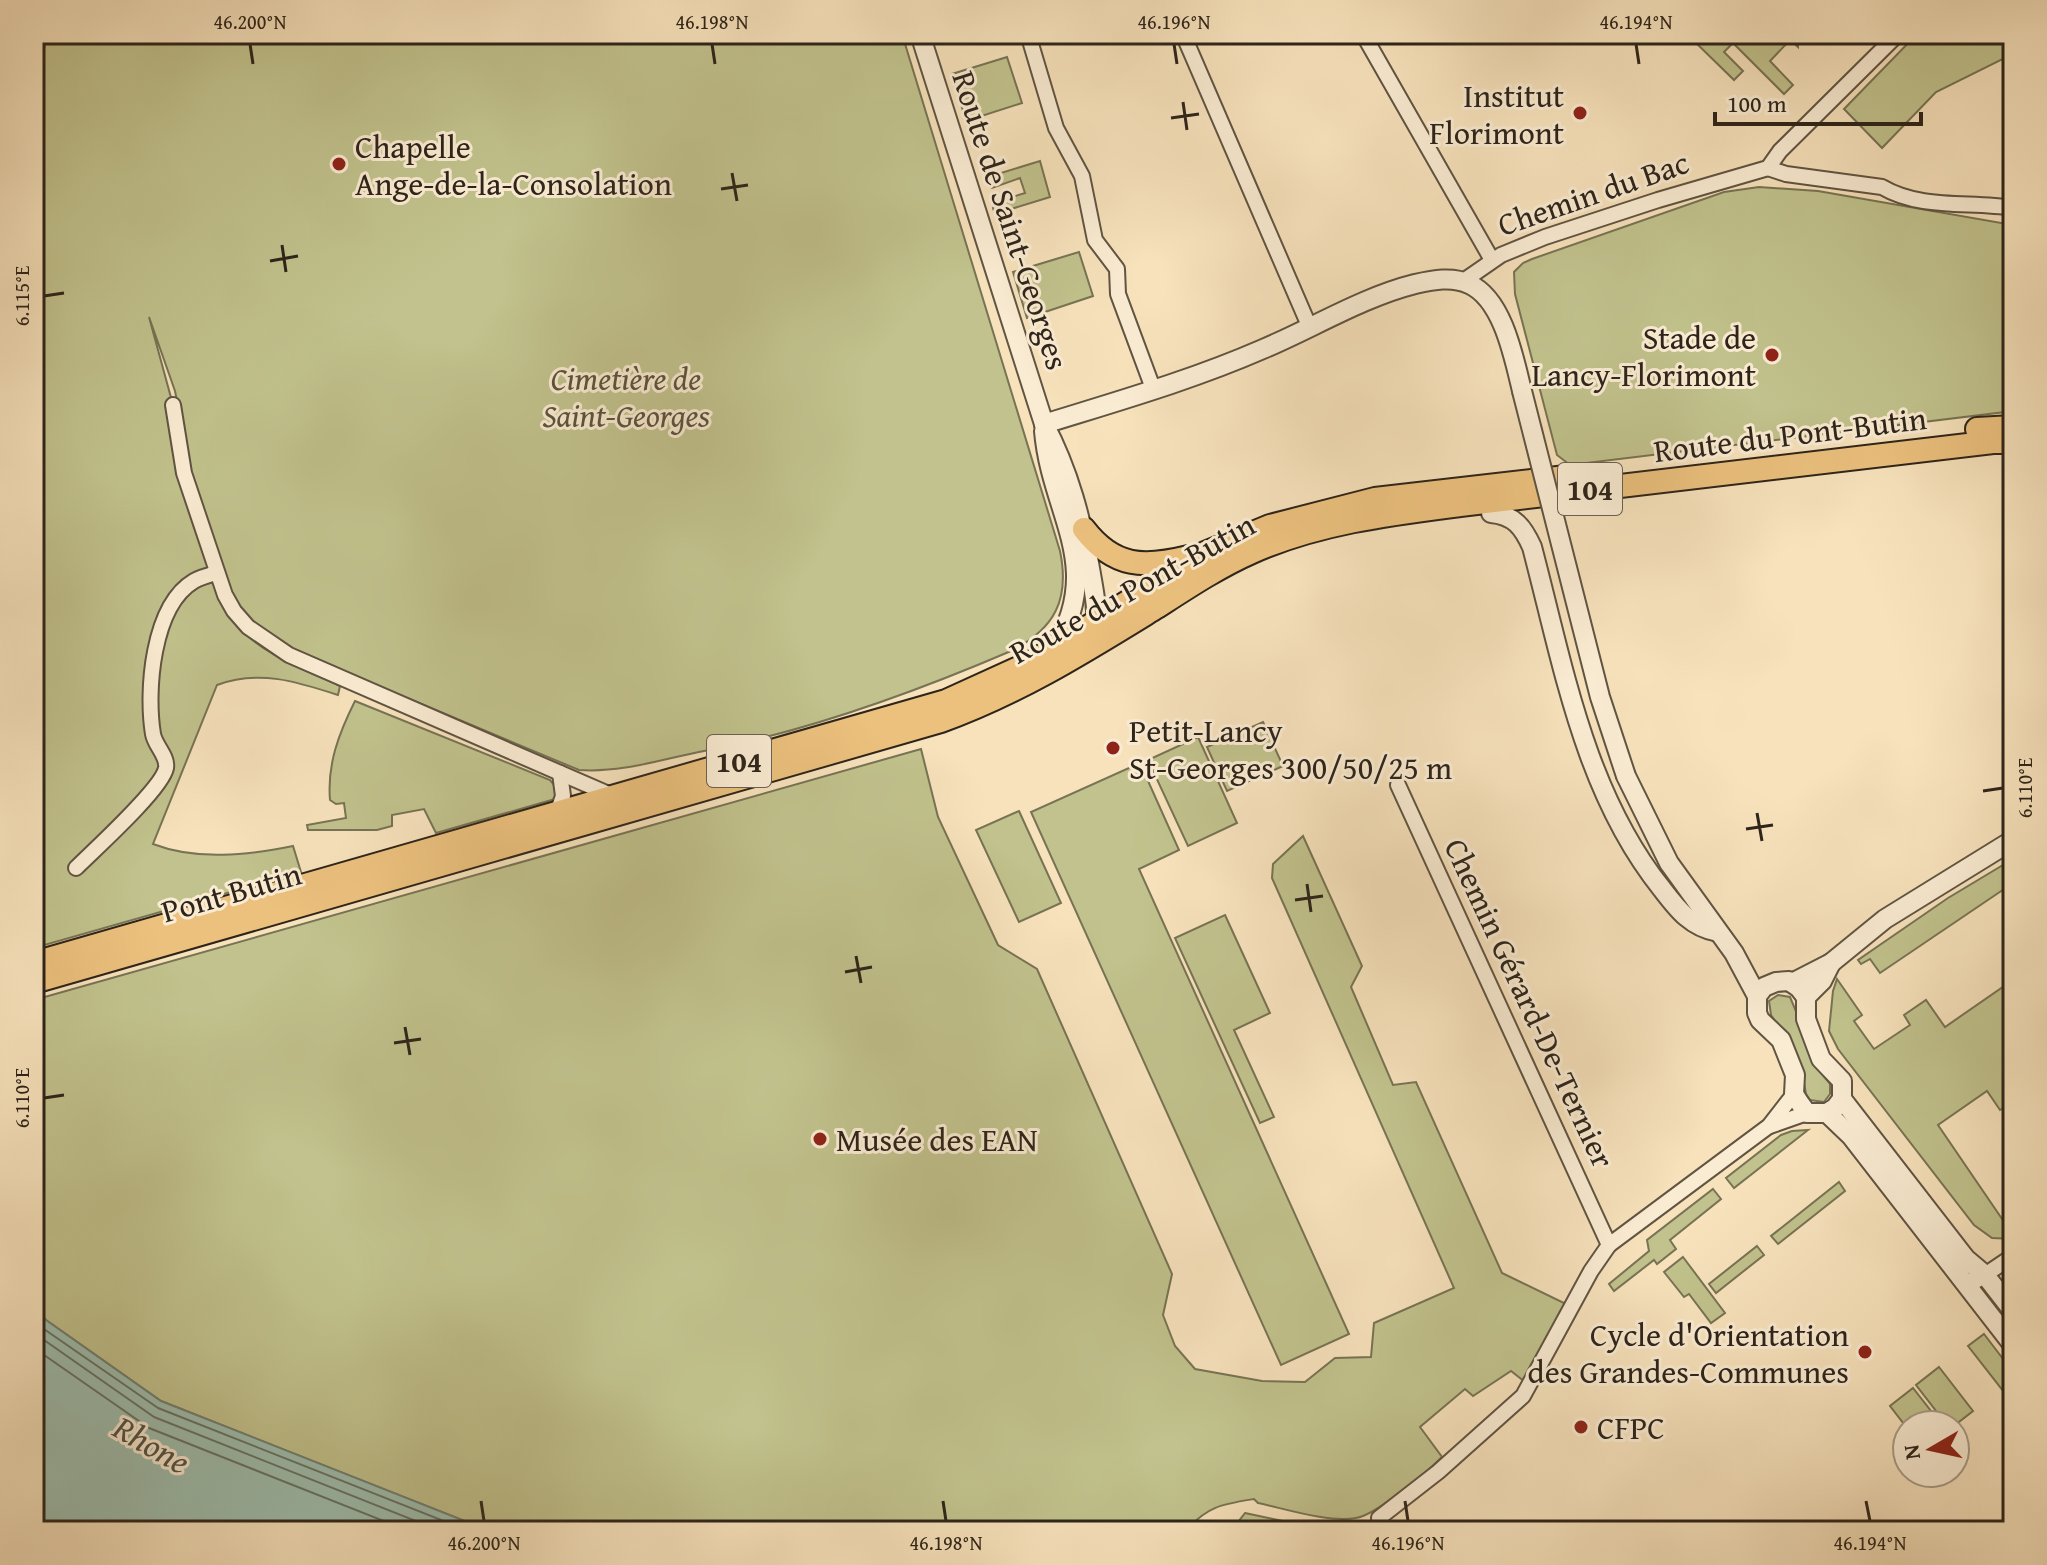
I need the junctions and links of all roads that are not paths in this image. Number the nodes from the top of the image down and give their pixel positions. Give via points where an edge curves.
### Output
1 (920, 34) edge
2 (1028, 34) edge
3 (1183, 34) edge
4 (1363, 34) edge
5 (1898, 34) edge
6 (1768, 168) junction
7 (2013, 208) edge
8 (1492, 260) junction
9 (1462, 282) junction
10 (1310, 328) junction
11 (1154, 391) junction
12 (173, 405) dead end
13 (1044, 424) junction
14 (2013, 427) edge
15 (2013, 442) edge
16 (1491, 513) joint
17 (1084, 529) junction
18 (1213, 560) junction
19 (217, 573) junction
20 (1097, 622) junction
21 (1095, 645) junction
22 (1054, 649) junction
23 (560, 773) junction
24 (1398, 785) dead end
25 (614, 797) junction
26 (557, 813) junction
27 (2013, 840) edge
28 (442, 856) junction
29 (76, 868) dead end
30 (1718, 932) junction
31 (1734, 953) junction
32 (34, 963) edge
33 (1831, 963) junction
34 (34, 982) edge
35 (1784, 982) junction
36 (1757, 996) junction
37 (1806, 997) junction
38 (1794, 1094) junction
39 (1842, 1099) junction
40 (1807, 1113) junction
41 (1827, 1113) junction
42 (1769, 1126) junction
43 (1609, 1245) junction
44 (2013, 1256) edge
45 (1985, 1275) junction
46 (1965, 1281) junction
47 (2013, 1311) edge
48 (2013, 1345) edge
49 (1379, 1518) dead end

1 - 13 street, Route de Saint-Georges
2 - 11 street via 1056,128 1082,176 1095,240 1117,269 1118,294
3 - 10 street
4 - 8 street
5 - 6 street
6 - 7 street via 1959,206
6 - 8 street, Chemin du Bac via 1545,237
8 - 9 street, Chemin du Bac
9 - 10 street via 1441,280 1403,288
9 - 30 street, bridge via 1485,296 1510,345 1592,668 1626,776 1669,863
10 - 11 street
11 - 13 street
12 - 19 street via 184,473
13 - 17 street, Route de Saint-Georges via 1061,456
13 - 22 street, Route de Saint-Georges via 1046,459 1078,575 1073,610
14 - 18 main road, Route du Pont-Butin / 104 via 1419,492 1260,530
15 - 18 main road, Route du Pont-Butin / 104 via 1409,511
16 - 18 main road
16 - 30 street via 1519,524 1532,547 1584,740 1620,827 1678,909 1693,925
17 - 18 main road via 1107,553 1130,562
17 - 20 street, Route de Saint-Georges
18 - 20 main road, Route du Pont-Butin / 104
18 - 21 main road, Route du Pont-Butin / 104
19 - 23 street via 234,611 277,648
19 - 29 street via 193,582 180,594 153,654 153,734 165,771 154,789
20 - 21 street, Route de Saint-Georges
20 - 22 main road, Route du Pont-Butin / 104
21 - 28 main road, Route du Pont-Butin / 104 via 1025,686 932,724
22 - 25 main road, Route du Pont-Butin / 104 via 1006,676 928,707
23 - 25 street
23 - 26 street via 563,796
24 - 43 street, Chemin Gérard-De-Ternier
25 - 26 main road, Route du Pont-Butin / 104
26 - 28 main road, Route du Pont-Butin / 104
27 - 33 street via 1885,919
28 - 32 main road, Pont Butin / 104
28 - 34 main road, Pont Butin / 104
30 - 31 street
31 - 35 street via 1755,970
31 - 36 street
33 - 35 street
33 - 37 street
35 - 36 street via 1764,987
35 - 37 street
36 - 38 street via 1760,1020 1781,1040 1791,1063
37 - 39 street via 1809,1029 1821,1059 1842,1081
38 - 40 street
38 - 42 street
39 - 41 street
39 - 45 street via 1966,1259
40 - 41 street
40 - 42 street
41 - 46 street
42 - 43 street
43 - 49 street via 1523,1396
44 - 45 street
45 - 46 street
45 - 47 street
46 - 48 street

